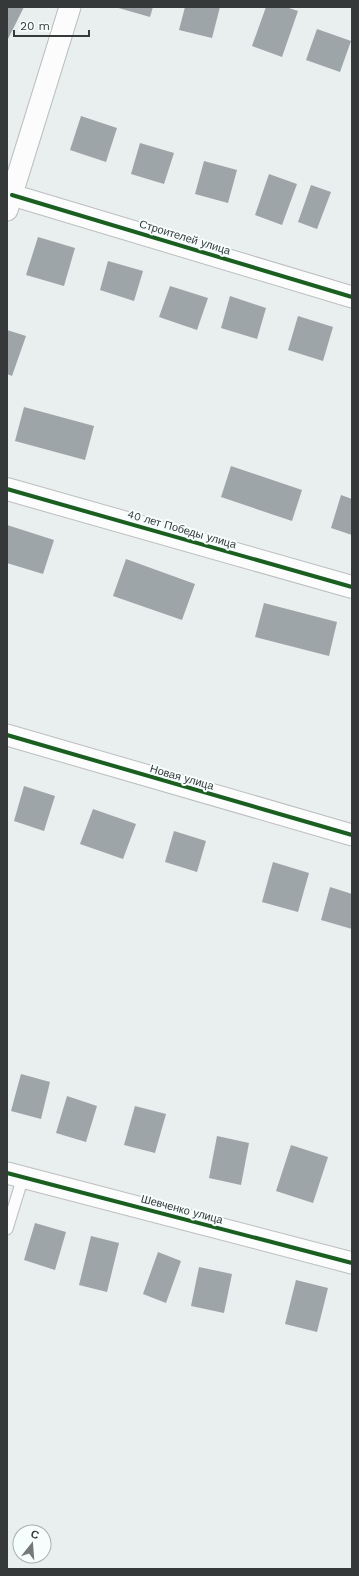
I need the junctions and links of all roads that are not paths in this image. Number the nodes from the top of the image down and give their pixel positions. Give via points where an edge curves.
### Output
1 (70, 7) edge
2 (10, 202) edge
3 (352, 297) edge
4 (7, 488) edge
5 (352, 587) edge
6 (7, 735) edge
7 (352, 835) edge
8 (15, 1175) edge
9 (7, 1229) edge
10 (352, 1263) edge

1 - 2 street
2 - 3 street, Строителей улица
4 - 5 street, 40 лет Победы улица
6 - 7 street, Новая улица
8 - 9 lane
8 - 10 street, Шевченко улица

